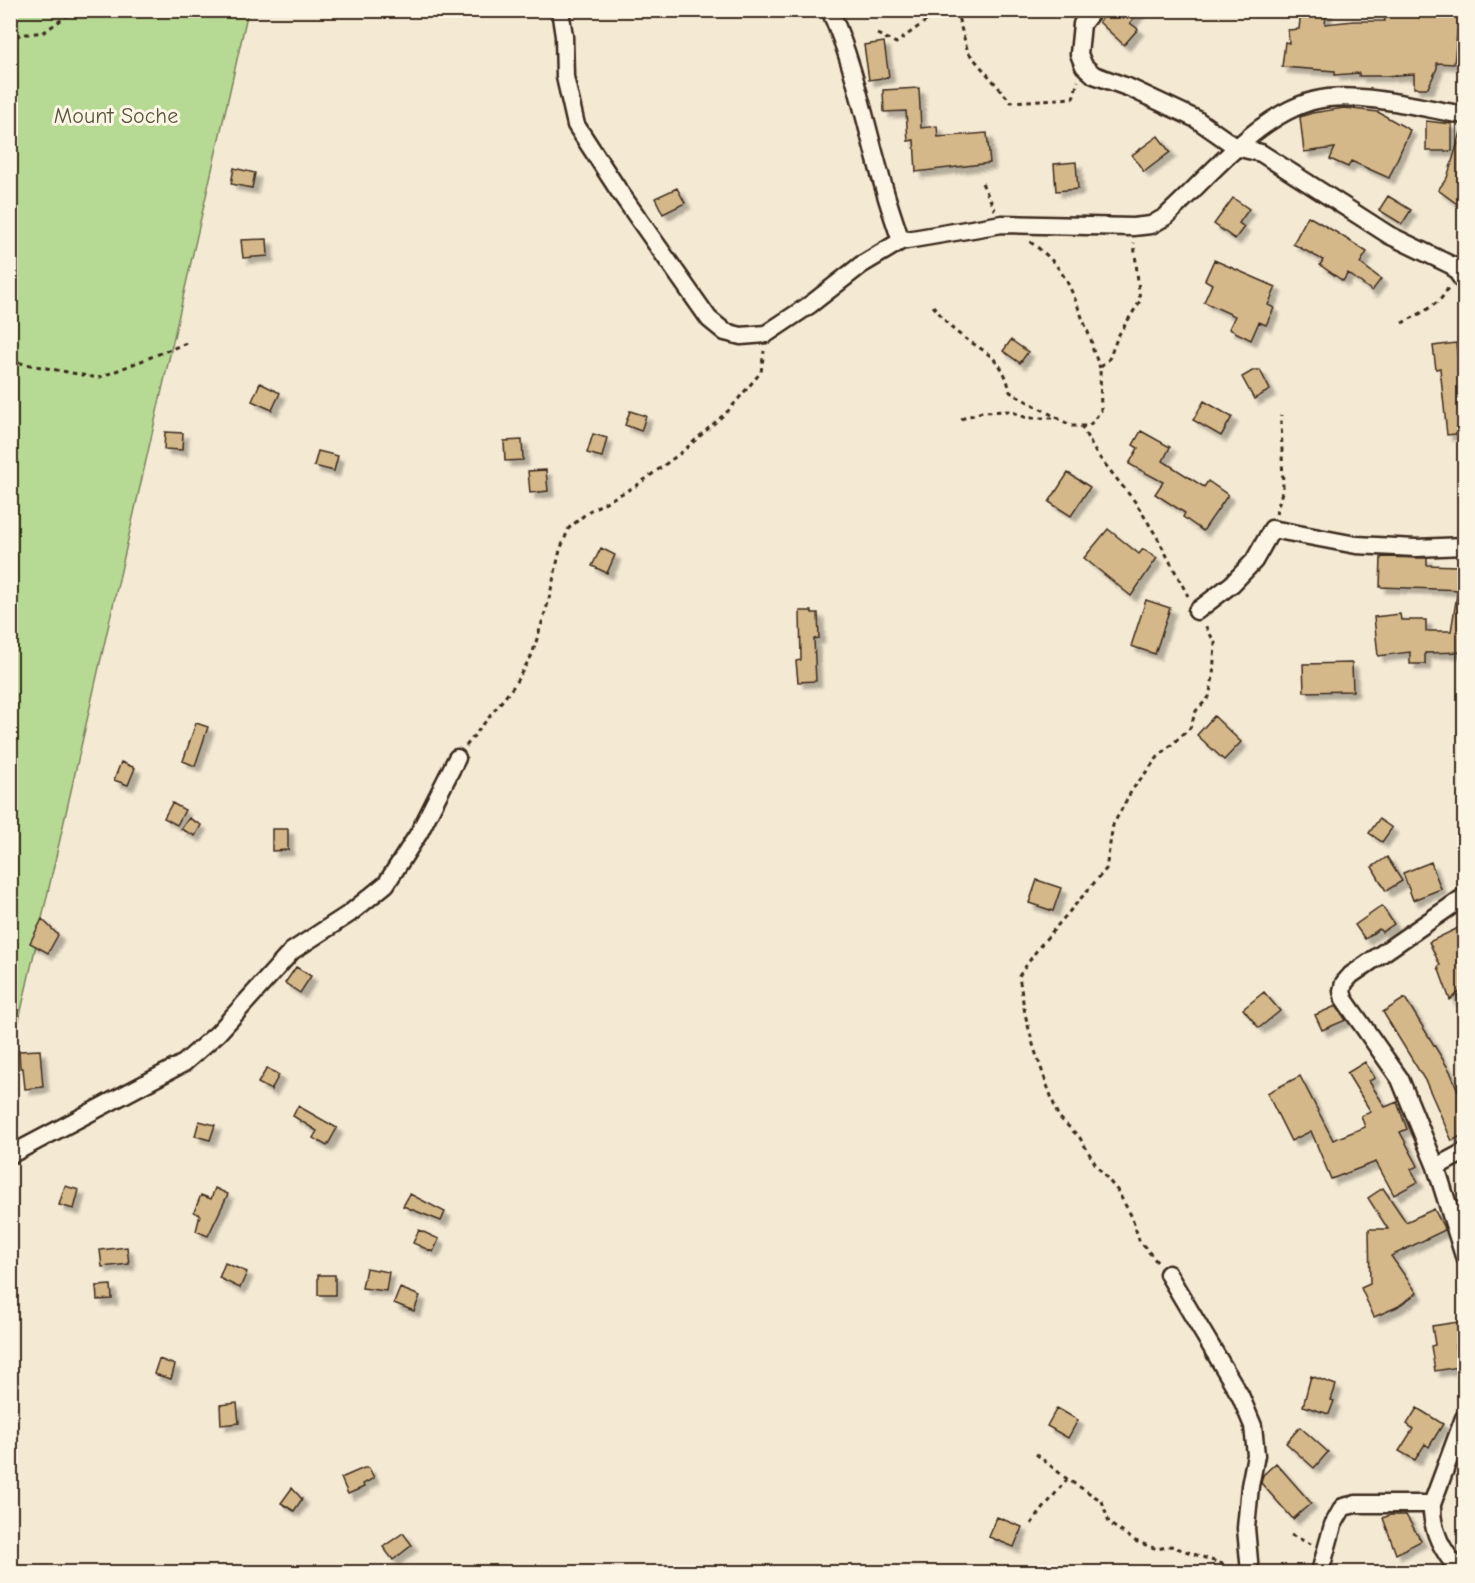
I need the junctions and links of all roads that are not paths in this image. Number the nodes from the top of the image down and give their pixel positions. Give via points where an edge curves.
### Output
1 (560, 10) edge
2 (830, 10) edge
3 (1093, 10) edge
4 (1464, 115) edge
5 (1236, 147) junction
6 (901, 241) junction
7 (1464, 282) edge
8 (1464, 546) edge
9 (1197, 611) road end
10 (457, 758) road end
11 (1464, 897) edge
12 (1464, 1152) edge
13 (10, 1155) edge
14 (1436, 1167) junction
15 (1464, 1256) edge
16 (1168, 1274) road end
17 (1464, 1418) edge
18 (1432, 1504) junction
19 (1243, 1571) edge
20 (1320, 1572) edge
21 (1460, 1572) edge

1 - 6 street via 565,77 576,125 709,319 725,332 741,336 766,334
2 - 6 street via 844,41
3 - 5 street via 1082,24 1079,42 1084,66 1094,75 1196,119
4 - 5 street via 1373,100 1329,98 1299,106
5 - 6 street via 1165,217 1151,225 1002,224
5 - 7 street via 1261,153 1389,235 1453,266
8 - 9 street via 1356,545 1272,529 1254,561
10 - 13 street via 419,833 386,884 292,951 218,1033 184,1063
11 - 14 street via 1351,975 1342,991 1348,1006 1400,1079
12 - 14 street
14 - 15 street
16 - 19 street via 1240,1395 1253,1426 1256,1455
17 - 18 street
18 - 20 street via 1343,1507 1333,1525
18 - 21 street via 1438,1541

